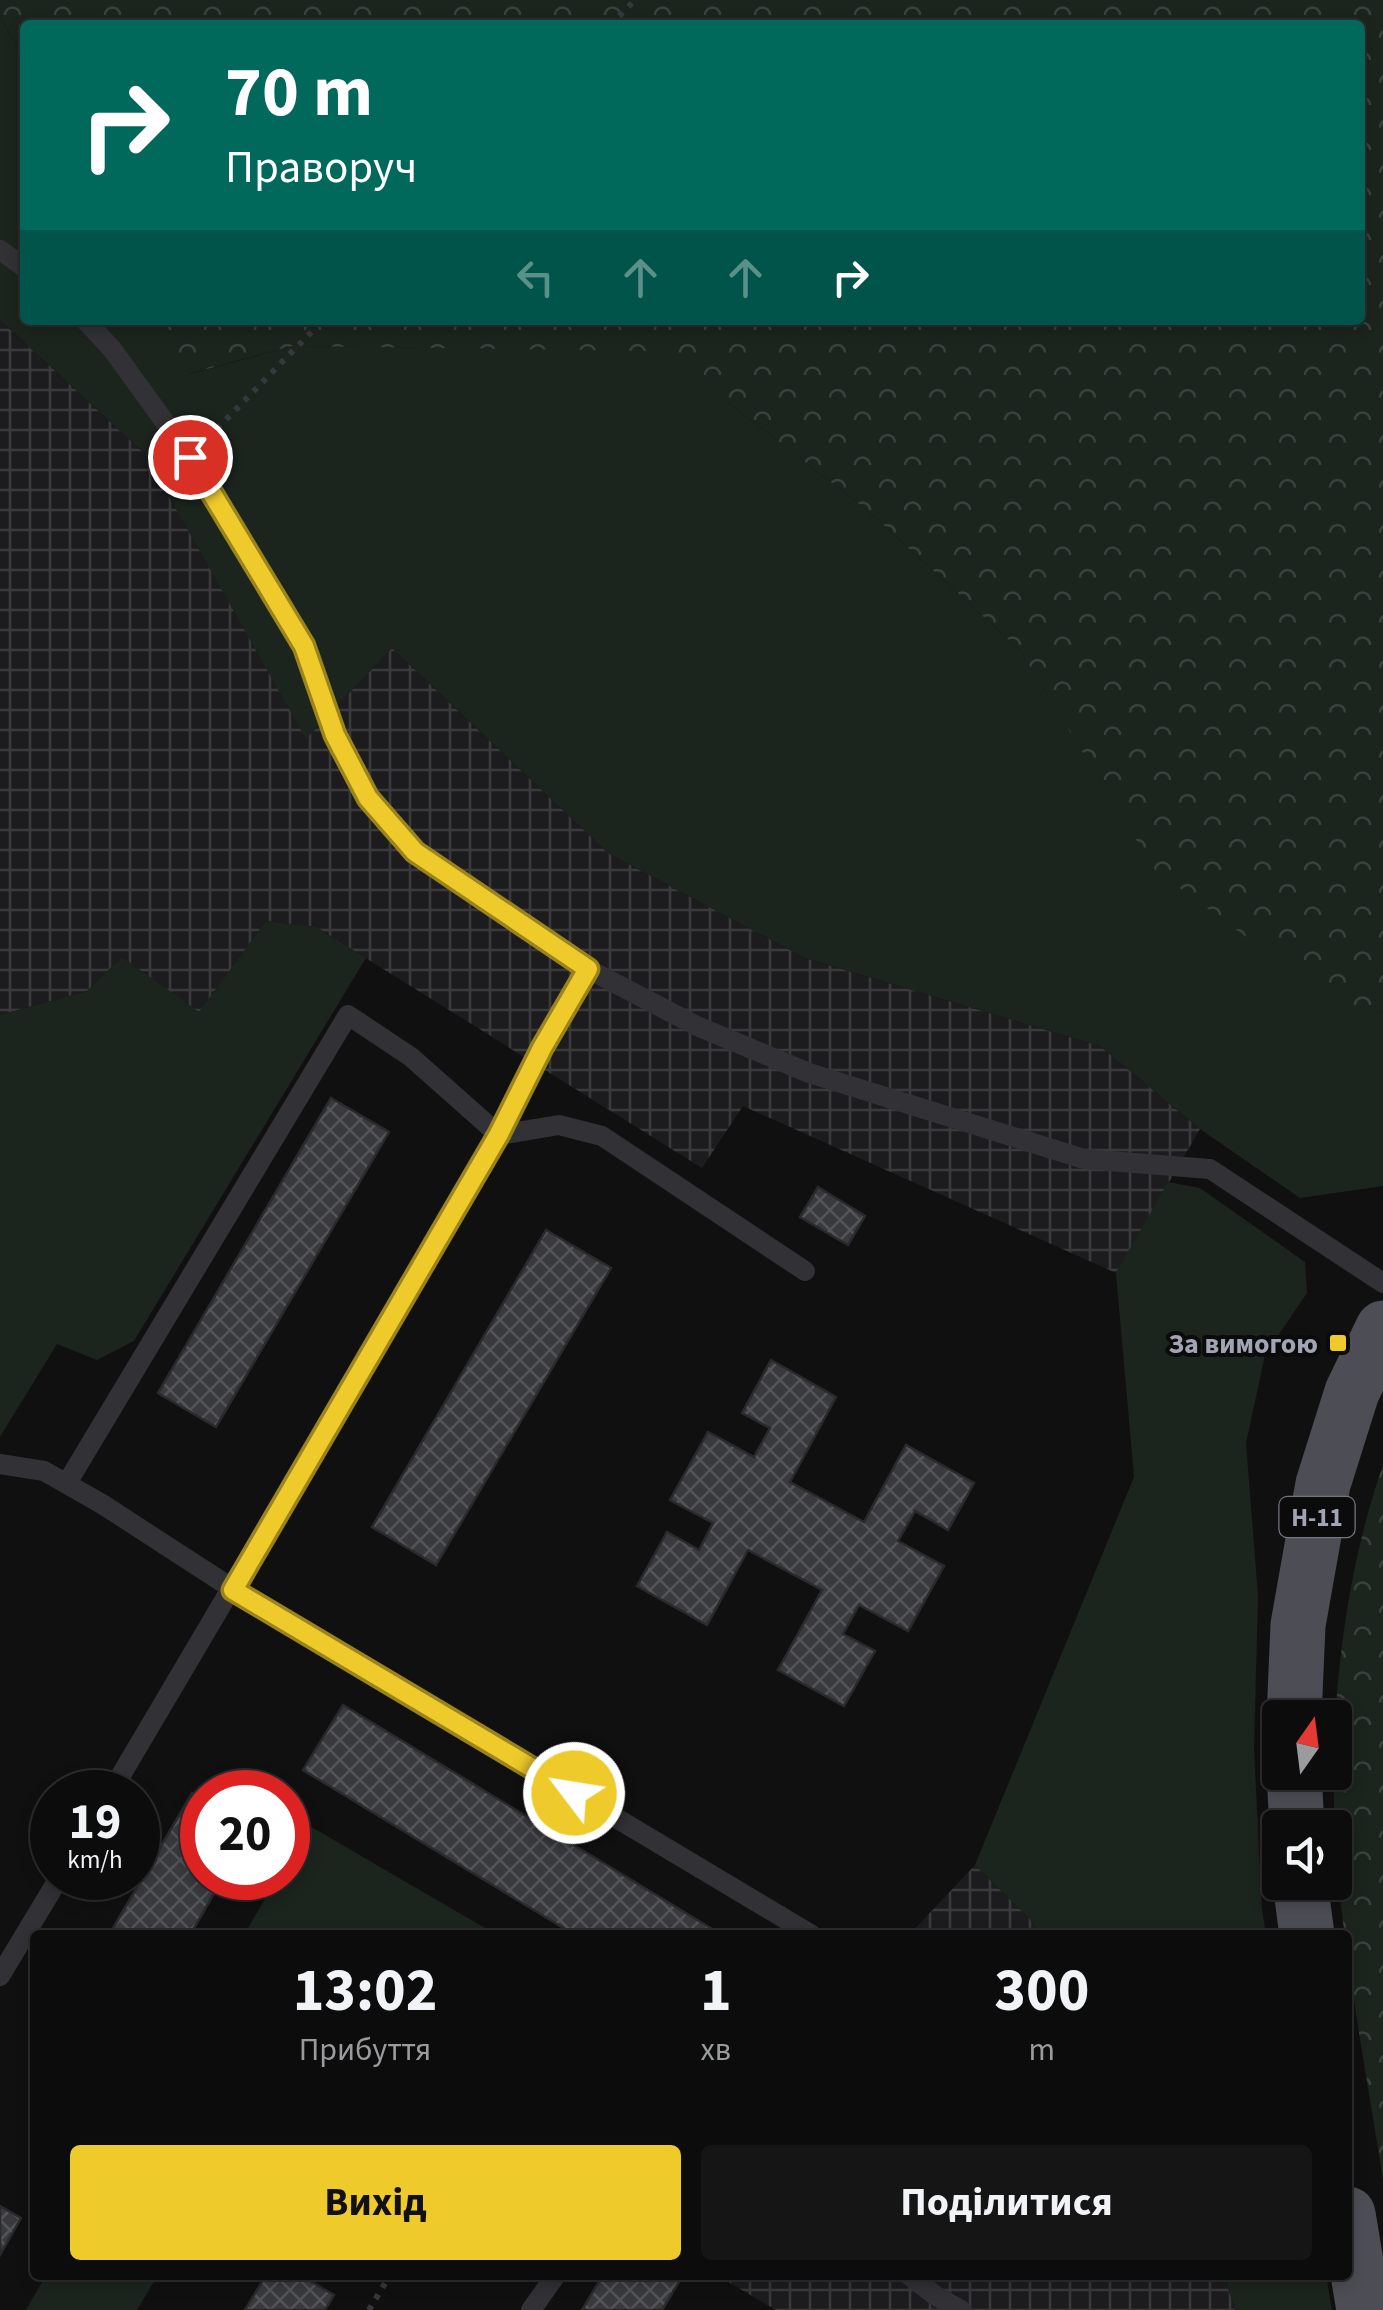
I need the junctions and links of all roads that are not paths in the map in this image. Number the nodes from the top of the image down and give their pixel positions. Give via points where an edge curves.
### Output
1 (90, 325) edge
2 (588, 969) junction
3 (499, 1134) junction
4 (804, 1271) dead end
5 (1383, 1283) edge
6 (1383, 1328) edge
7 (0, 1464) edge
8 (67, 1483) junction
9 (233, 1590) junction
10 (1295, 1700) edge
11 (123, 1770) edge
12 (47, 1900) edge
13 (1303, 1900) edge
14 (804, 1930) edge
15 (1307, 1930) edge
16 (0, 1976) edge
17 (1352, 2238) edge
18 (552, 2280) edge
19 (916, 2280) edge
20 (531, 2310) edge
21 (962, 2310) edge
22 (1364, 2310) edge

1 - 2 lane via 190,457 304,646 335,735 368,798 415,852
2 - 3 lane
2 - 5 lane via 808,1073 1084,1159 1210,1168
3 - 4 lane via 559,1125 602,1136
3 - 8 lane via 411,1057 348,1015
3 - 9 lane
6 - 10 main road, Н-11 via 1352,1392 1323,1484 1298,1625
7 - 8 lane via 44,1471
8 - 9 lane
9 - 11 lane
9 - 14 lane
12 - 16 lane
13 - 15 main road
17 - 22 main road
18 - 20 lane
19 - 21 lane

